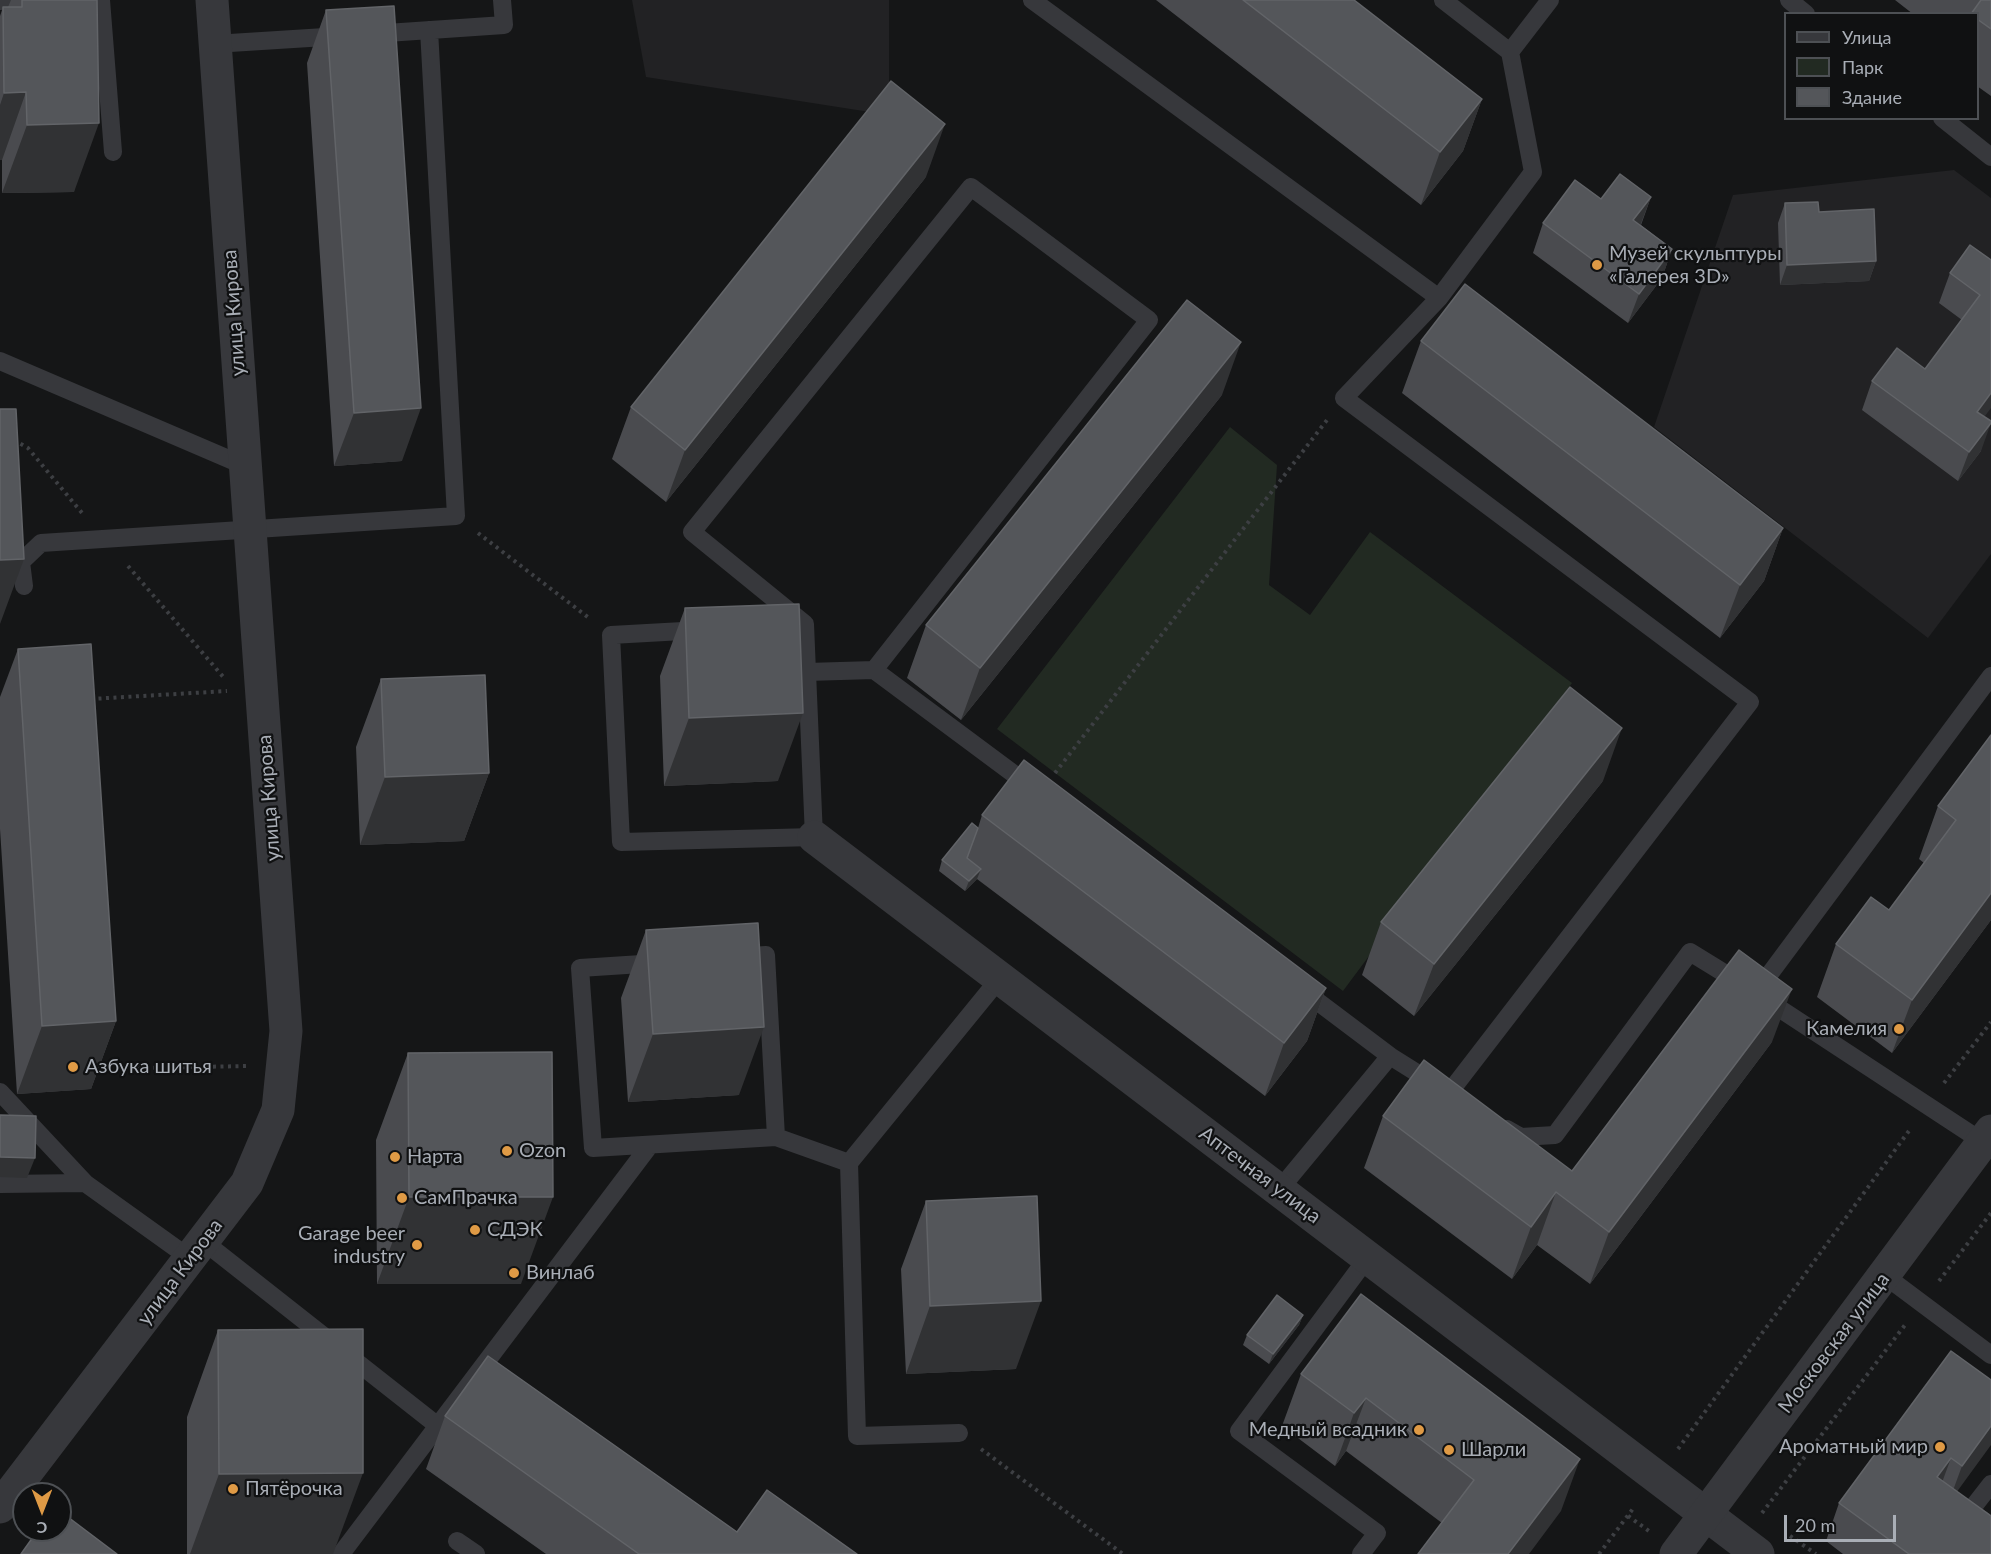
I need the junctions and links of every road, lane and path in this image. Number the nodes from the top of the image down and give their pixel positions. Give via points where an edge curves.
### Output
1 (8, 0) edge
2 (101, 0) edge
3 (212, 0) edge
4 (502, 0) edge
5 (1032, 0) edge
6 (1443, 0) edge
7 (1550, 0) edge
8 (1789, 0) edge
9 (0, 1) edge
10 (1804, 12) edge
11 (429, 30) junction
12 (214, 44) junction
13 (1510, 52) junction
14 (1945, 120) edge
15 (113, 152) dead end
16 (1991, 157) edge
17 (1439, 298) junction
18 (0, 361) edge
19 (1344, 398) junction
20 (245, 466) junction
21 (456, 516) junction
22 (250, 528) junction
23 (24, 586) edge
24 (805, 624) junction
25 (782, 626) edge
26 (714, 629) edge
27 (611, 635) junction
28 (874, 670) junction
29 (807, 672) junction
30 (1991, 676) edge
31 (261, 690) junction
32 (82, 699) edge
33 (1044, 796) joint
34 (814, 837) junction
35 (720, 958) edge
36 (673, 962) edge
37 (1000, 978) junction
38 (1286, 978) edge
39 (1755, 992) junction
40 (1991, 1022) edge
41 (1390, 1056) junction
42 (283, 1065) junction
43 (89, 1069) edge
44 (0, 1092) edge
45 (1449, 1093) junction
46 (1467, 1104) edge
47 (1928, 1106) junction
48 (1494, 1121) edge
49 (776, 1137) junction
50 (1987, 1137) edge
51 (650, 1145) junction
52 (849, 1163) junction
53 (85, 1183) junction
54 (0, 1184) edge
55 (1279, 1190) junction
56 (1991, 1213) edge
57 (197, 1250) junction
58 (1368, 1257) junction
59 (1884, 1275) junction
60 (1922, 1303) junction
61 (1991, 1355) edge
62 (438, 1426) junction
63 (959, 1433) joint
64 (1666, 1465) junction
65 (1991, 1484) edge
66 (10, 1499) edge
67 (1705, 1514) junction
68 (1761, 1515) dead end
69 (1991, 1526) edge
70 (457, 1541) dead end
71 (341, 1554) edge
72 (476, 1554) edge
73 (1123, 1554) edge
74 (1361, 1554) edge
75 (1599, 1554) edge
76 (1676, 1554) edge
77 (1758, 1554) edge

1 - 9 lane
2 - 15 lane
3 - 12 street, улица Кирова
4 - 11 lane via 504,25
5 - 17 lane
6 - 13 lane
7 - 13 lane
8 - 10 lane
11 - 12 lane
11 - 21 lane
12 - 20 street, улица Кирова
13 - 17 lane via 1533,172
14 - 16 lane
17 - 19 lane
18 - 20 lane
19 - 33 path
19 - 45 lane via 1750,702
20 - 22 street, улица Кирова
21 - 22 lane
21 - 27 path
22 - 23 lane via 41,543 21,562
22 - 31 street, улица Кирова
24 - 25 lane
24 - 28 lane via 692,532 971,187 1149,320
24 - 29 lane
26 - 27 lane
27 - 34 lane via 621,842
28 - 29 lane
28 - 33 lane
29 - 34 lane
30 - 39 lane
31 - 32 path
31 - 42 street, улица Кирова via 286,1031
34 - 37 street, Аптечная улица
35 - 49 lane via 766,955
36 - 51 lane via 580,968 593,1148
37 - 52 lane
37 - 55 street, Аптечная улица
38 - 41 lane
39 - 47 lane
39 - 48 lane via 1690,952 1555,1135 1521,1137
40 - 47 path
41 - 45 lane
41 - 55 lane
42 - 43 path
42 - 57 street, улица Кирова via 278,1110 247,1183
44 - 53 lane
45 - 46 lane
47 - 50 lane
47 - 64 path
49 - 51 lane
49 - 52 lane
50 - 59 street, Московская улица
51 - 62 lane
52 - 63 lane via 857,1436
53 - 54 lane
53 - 57 lane
55 - 58 street, Аптечная улица
56 - 60 path
57 - 62 lane
57 - 66 street, улица Кирова
58 - 64 street, Аптечная улица
58 - 74 lane via 1239,1431 1377,1533
59 - 60 lane
59 - 67 street, Московская улица
60 - 61 lane
60 - 68 path
62 - 71 lane
63 - 73 path
64 - 67 street, Аптечная улица
64 - 75 path
65 - 69 lane via 1970,1511
67 - 76 street, Московская улица
67 - 77 street, Аптечная улица
70 - 72 lane

